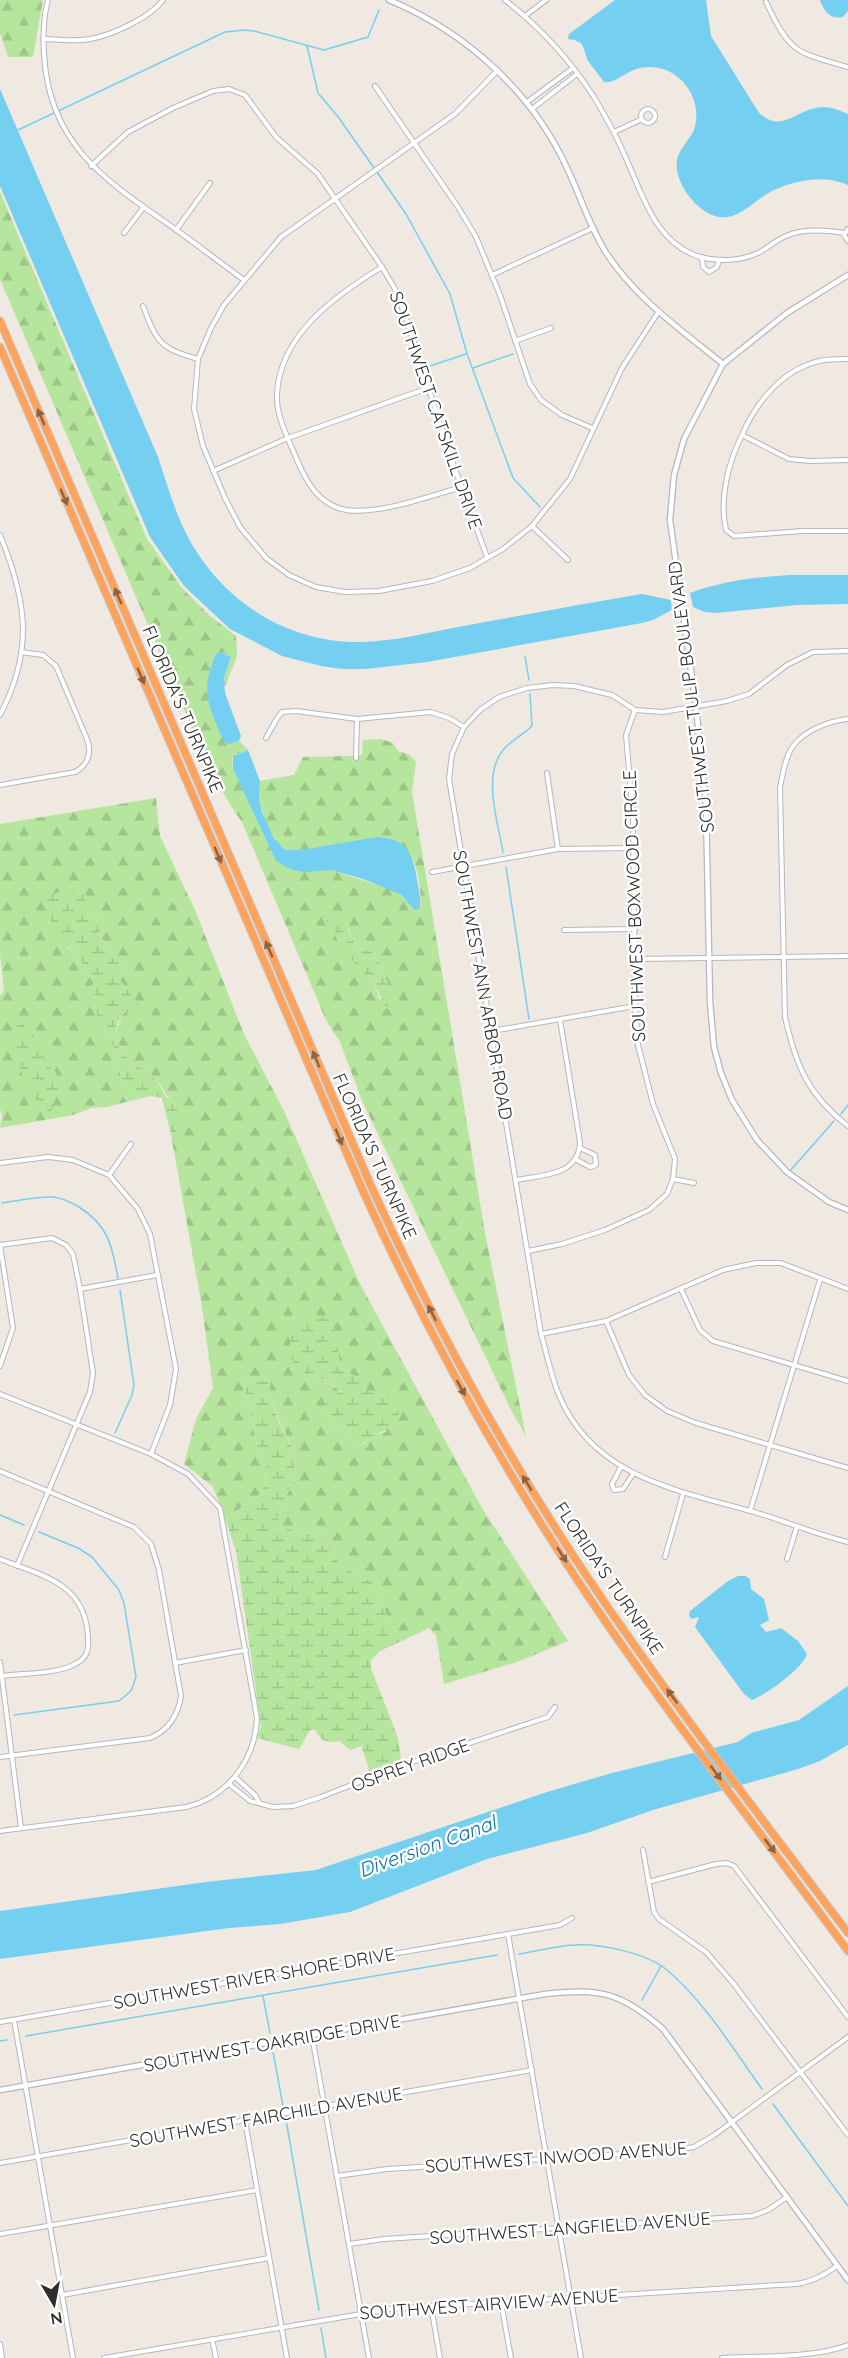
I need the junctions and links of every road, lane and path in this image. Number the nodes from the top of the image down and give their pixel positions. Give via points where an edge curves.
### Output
1 (48, 0) edge
2 (163, 0) edge
3 (389, 0) edge
4 (505, 0) edge
5 (546, 0) edge
6 (766, 2) dead end
7 (525, 16) junction
8 (44, 39) junction
9 (848, 67) edge
10 (573, 68) junction
11 (498, 70) junction
12 (577, 74) junction
13 (375, 86) dead end
14 (527, 102) junction
15 (532, 109) junction
16 (642, 119) dead end
17 (614, 132) junction
18 (414, 143) junction
19 (91, 166) junction
20 (210, 183) dead end
21 (335, 197) junction
22 (143, 208) junction
23 (593, 228) junction
24 (176, 230) junction
25 (846, 231) edge
26 (124, 233) dead end
27 (848, 241) edge
28 (702, 257) junction
29 (719, 260) junction
30 (382, 267) junction
31 (492, 274) junction
32 (848, 275) edge
33 (244, 280) junction
34 (143, 306) dead end
35 (659, 311) junction
36 (0, 321) edge
37 (551, 328) dead end
38 (515, 341) junction
39 (0, 347) edge
40 (198, 359) junction
41 (848, 359) edge
42 (723, 364) junction
43 (428, 388) junction
44 (592, 428) junction
45 (742, 435) junction
46 (288, 438) junction
47 (848, 460) edge
48 (213, 471) junction
49 (462, 487) junction
50 (532, 526) junction
51 (848, 531) edge
52 (0, 535) edge
53 (487, 557) junction
54 (568, 560) dead end
55 (848, 651) edge
56 (21, 652) junction
57 (696, 706) junction
58 (634, 710) junction
59 (0, 715) edge
60 (357, 719) junction
61 (848, 719) edge
62 (464, 727) junction
63 (266, 738) dead end
64 (356, 758) dead end
65 (547, 773) dead end
66 (0, 785) edge
67 (633, 848) junction
68 (558, 849) junction
69 (462, 866) junction
70 (432, 872) dead end
71 (634, 929) junction
72 (564, 930) dead end
73 (784, 956) junction
74 (848, 956) edge
75 (635, 958) junction
76 (709, 958) junction
77 (635, 1006) junction
78 (560, 1020) junction
79 (492, 1031) junction
80 (848, 1126) edge
81 (131, 1144) dead end
82 (580, 1148) junction
83 (576, 1160) junction
84 (0, 1163) edge
85 (110, 1175) junction
86 (516, 1179) junction
87 (673, 1179) junction
88 (694, 1184) dead end
89 (848, 1210) edge
90 (0, 1245) edge
91 (528, 1251) junction
92 (157, 1275) junction
93 (820, 1280) junction
94 (80, 1289) junction
95 (681, 1289) junction
96 (848, 1289) edge
97 (606, 1321) junction
98 (541, 1334) junction
99 (795, 1365) junction
100 (0, 1366) edge
101 (848, 1381) edge
102 (0, 1394) edge
103 (75, 1425) junction
104 (769, 1444) junction
105 (151, 1455) junction
106 (621, 1467) junction
107 (848, 1468) edge
108 (0, 1471) edge
109 (633, 1474) junction
110 (48, 1491) junction
111 (683, 1494) junction
112 (750, 1511) junction
113 (797, 1526) junction
114 (848, 1542) edge
115 (665, 1557) dead end
116 (0, 1559) edge
117 (787, 1559) dead end
118 (17, 1566) junction
119 (246, 1650) junction
120 (0, 1662) edge
121 (175, 1663) junction
122 (3, 1676) junction
123 (555, 1707) dead end
124 (11, 1755) junction
125 (0, 1757) edge
126 (235, 1777) junction
127 (229, 1783) junction
128 (249, 1790) junction
129 (243, 1796) junction
130 (259, 1803) junction
131 (21, 1828) junction
132 (0, 1831) edge
133 (643, 1850) dead end
134 (648, 1882) junction
135 (572, 1918) dead end
136 (848, 1933) edge
137 (508, 1934) junction
138 (848, 1951) edge
139 (519, 1999) junction
140 (848, 2017) edge
141 (14, 2020) junction
142 (0, 2022) edge
143 (312, 2036) junction
144 (848, 2037) edge
145 (532, 2070) junction
146 (801, 2071) junction
147 (26, 2085) junction
148 (0, 2090) edge
149 (325, 2106) junction
150 (245, 2121) junction
151 (733, 2123) junction
152 (848, 2135) edge
153 (38, 2157) junction
154 (547, 2159) junction
155 (0, 2163) edge
156 (337, 2176) junction
157 (257, 2190) junction
158 (786, 2197) junction
159 (50, 2226) junction
160 (559, 2228) junction
161 (0, 2234) edge
162 (349, 2244) junction
163 (269, 2258) junction
164 (837, 2266) junction
165 (848, 2280) edge
166 (62, 2295) junction
167 (571, 2297) junction
168 (501, 2302) junction
169 (431, 2306) junction
170 (361, 2313) junction
171 (281, 2327) junction
172 (212, 2339) junction
173 (0, 2344) edge
174 (848, 2345) edge
175 (144, 2351) junction
176 (2, 2358) edge
177 (73, 2358) edge
178 (104, 2358) edge
179 (145, 2358) edge
180 (216, 2358) edge
181 (287, 2358) edge
182 (369, 2358) edge
183 (440, 2358) edge
184 (511, 2358) edge
185 (581, 2358) edge
186 (722, 2358) edge

1 - 8 street
2 - 8 street via 151,13 101,36
3 - 11 street via 443,28
4 - 7 street
5 - 7 street
6 - 9 street via 790,44 805,55
7 - 10 street
8 - 19 street via 49,89 56,111
10 - 12 street
10 - 14 street
11 - 14 street
11 - 18 street via 455,114
12 - 15 street
12 - 17 street
13 - 18 street
14 - 15 street
15 - 23 street via 552,138
16 - 17 street
17 - 28 street via 656,222 678,247
18 - 21 street
18 - 31 street via 476,237
19 - 21 street, SOUTHWEST CATSKILL DRIVE via 142,123 213,91 229,89 245,95 276,137 311,166
19 - 22 street
20 - 24 street
21 - 30 street, SOUTHWEST CATSKILL DRIVE
21 - 33 street via 281,237
22 - 24 street
22 - 26 street
23 - 31 street
23 - 35 street via 616,266
24 - 33 street
25 - 27 street
25 - 29 street via 800,231 748,256
28 - 29 street
28 - 29 street via 703,267 709,272
30 - 43 street, SOUTHWEST CATSKILL DRIVE via 395,289
30 - 46 street via 326,306 304,329 291,351 280,372 277,397
31 - 38 street
32 - 42 street, SOUTHWEST TULIP BOULEVARD via 787,313
33 - 40 street via 220,313
34 - 40 street via 154,334 165,347
35 - 42 street
35 - 44 street via 622,368
136 -> 36 highway, FLORIDA'S TURNPIKE via 589,1579 490,1420 405,1260
37 - 38 street
38 - 44 street via 530,384 541,400 562,415
39 -> 138 highway, FLORIDA'S TURNPIKE via 363,1191 396,1264 475,1415 581,1585
40 - 48 street via 194,409
41 - 45 street via 806,365 781,381 761,400
42 - 57 street, SOUTHWEST TULIP BOULEVARD via 684,439 674,475 670,520
43 - 46 street
43 - 49 street, SOUTHWEST CATSKILL DRIVE
44 - 50 street via 570,479
45 - 47 street via 789,459
45 - 51 street via 725,491 727,532 738,536
46 - 48 street
46 - 49 street via 315,493 346,510 400,505
48 - 53 street via 240,527 266,558 289,575 316,587 345,592 379,591 432,581 470,568
49 - 53 street, SOUTHWEST CATSKILL DRIVE
50 - 53 street via 504,549
50 - 54 street
52 - 56 street via 21,595
55 - 57 street, SOUTHWEST ANN ARBOR ROAD via 813,652 787,665 749,694
56 - 59 street via 10,696
56 - 66 street via 43,655 56,666 90,750 85,765 75,772
57 - 58 street, SOUTHWEST ANN ARBOR ROAD via 663,712
57 - 76 street, SOUTHWEST TULIP BOULEVARD via 706,806
58 - 62 street, SOUTHWEST ANN ARBOR ROAD via 612,695 553,685 499,697
58 - 67 street, SOUTHWEST BOXWOOD CIRCLE via 626,735
60 - 62 street via 431,712
60 - 63 street via 282,712
60 - 64 street
61 - 73 street via 807,734 792,746 784,766 780,787
62 - 69 street, SOUTHWEST ANN ARBOR ROAD via 453,754 449,779
65 - 68 street
67 - 68 street
67 - 71 street, SOUTHWEST BOXWOOD CIRCLE
68 - 69 street
69 - 70 street
69 - 79 street, SOUTHWEST ANN ARBOR ROAD
71 - 72 street
71 - 75 street, SOUTHWEST BOXWOOD CIRCLE
73 - 74 street
73 - 76 street
73 - 80 street via 785,1017 793,1054 808,1085
75 - 76 street
75 - 77 street, SOUTHWEST BOXWOOD CIRCLE
76 - 89 street, SOUTHWEST TULIP BOULEVARD via 714,1047 721,1073 745,1123 787,1172 829,1202
77 - 78 street
77 - 87 street, SOUTHWEST BOXWOOD CIRCLE via 642,1069 675,1159
78 - 79 street
78 - 82 street
79 - 86 street, SOUTHWEST ANN ARBOR ROAD
81 - 85 street
82 - 83 street
82 - 83 street via 595,1155 597,1161 590,1167
83 - 86 street via 558,1172
84 - 85 street via 48,1157 73,1160
85 - 92 street via 138,1209 150,1234
86 - 91 street, SOUTHWEST ANN ARBOR ROAD
87 - 88 street
87 - 91 street via 667,1194 649,1210 605,1230
90 - 94 street via 52,1238 66,1245 73,1254
90 - 100 street via 13,1328
91 - 98 street, SOUTHWEST ANN ARBOR ROAD
92 - 94 street
92 - 105 street via 176,1369 170,1405
93 - 95 street via 781,1263 756,1263 723,1270
93 - 96 street
93 - 99 street
94 - 103 street via 93,1378
95 - 97 street
95 - 99 street via 700,1330 712,1341
97 - 98 street
97 - 104 street via 621,1360 645,1395 667,1411 696,1423
98 - 106 street, SOUTHWEST ANN ARBOR ROAD via 560,1396 570,1415 597,1448
99 - 101 street
99 - 104 street
102 - 103 street
103 - 105 street
103 - 110 street
104 - 107 street
104 - 112 street
105 - 119 street via 188,1474 220,1508
106 - 109 street, SOUTHWEST ANN ARBOR ROAD
106 - 109 street via 612,1484 614,1490 623,1489
108 - 110 street
109 - 111 street, SOUTHWEST ANN ARBOR ROAD
110 - 118 street
110 - 121 street via 134,1527 151,1544
111 - 112 street, SOUTHWEST ANN ARBOR ROAD
111 - 115 street
112 - 113 street, SOUTHWEST ANN ARBOR ROAD
113 - 114 street, SOUTHWEST ANN ARBOR ROAD
113 - 117 street
116 - 118 street
118 - 122 street via 57,1581 78,1600 88,1622 89,1646 86,1656 75,1665
119 - 121 street
119 - 126 street via 256,1729 249,1754
120 - 122 street
121 - 124 street via 180,1690 178,1711 156,1736
122 - 124 street
123 - 130 street, OSPREY RIDGE via 548,1717 397,1767 305,1803 282,1807
124 - 125 street
124 - 131 street
126 - 127 street
126 - 128 street
127 - 129 street, OSPREY RIDGE
127 - 131 street via 204,1802 186,1807
128 - 129 street
128 - 130 street
129 - 130 street, OSPREY RIDGE
131 - 132 street
133 - 134 street
134 - 140 street via 716,1863 734,1866
134 - 146 street via 659,1919 706,1952
135 - 137 street, SOUTHWEST RIVER SHORE DRIVE via 560,1925
137 - 139 street
137 - 141 street, SOUTHWEST RIVER SHORE DRIVE
139 - 143 street, SOUTHWEST OAKRIDGE DRIVE
139 - 145 street
139 - 151 street, SOUTHWEST OAKRIDGE DRIVE via 592,1992 621,1999 642,2011 663,2029
141 - 142 street, SOUTHWEST RIVER SHORE DRIVE
141 - 147 street
143 - 147 street, SOUTHWEST OAKRIDGE DRIVE
143 - 149 street
144 - 146 street, SOUTHWEST INWOOD AVENUE
145 - 149 street, SOUTHWEST FAIRCHILD AVENUE
145 - 154 street
146 - 151 street, SOUTHWEST INWOOD AVENUE
146 - 152 street
147 - 148 street, SOUTHWEST OAKRIDGE DRIVE
147 - 153 street
149 - 150 street, SOUTHWEST FAIRCHILD AVENUE
149 - 156 street
150 - 153 street, SOUTHWEST FAIRCHILD AVENUE
150 - 157 street
151 - 154 street, SOUTHWEST INWOOD AVENUE via 694,2147
151 - 158 street, SOUTHWEST OAKRIDGE DRIVE
153 - 155 street, SOUTHWEST FAIRCHILD AVENUE
153 - 159 street
154 - 156 street, SOUTHWEST INWOOD AVENUE
154 - 160 street
156 - 162 street
157 - 159 street
157 - 163 street
158 - 160 street, SOUTHWEST LANGFIELD AVENUE via 752,2216
158 - 164 street, SOUTHWEST OAKRIDGE DRIVE
159 - 161 street
159 - 166 street
160 - 162 street, SOUTHWEST LANGFIELD AVENUE
160 - 167 street
162 - 170 street
163 - 166 street
163 - 171 street
164 - 165 street, SOUTHWEST OAKRIDGE DRIVE
164 - 167 street, SOUTHWEST AIRVIEW AVENUE via 807,2283
166 - 177 street
167 - 168 street, SOUTHWEST AIRVIEW AVENUE
167 - 185 street
168 - 169 street, SOUTHWEST AIRVIEW AVENUE
168 - 184 street
169 - 170 street, SOUTHWEST AIRVIEW AVENUE
169 - 183 street
170 - 171 street, SOUTHWEST AIRVIEW AVENUE
170 - 182 street
171 - 172 street, SOUTHWEST AIRVIEW AVENUE
171 - 181 street
172 - 175 street, SOUTHWEST AIRVIEW AVENUE
172 - 180 street
173 - 176 street
174 - 186 street via 813,2352
175 - 178 street, SOUTHWEST AIRVIEW AVENUE
175 - 179 street

